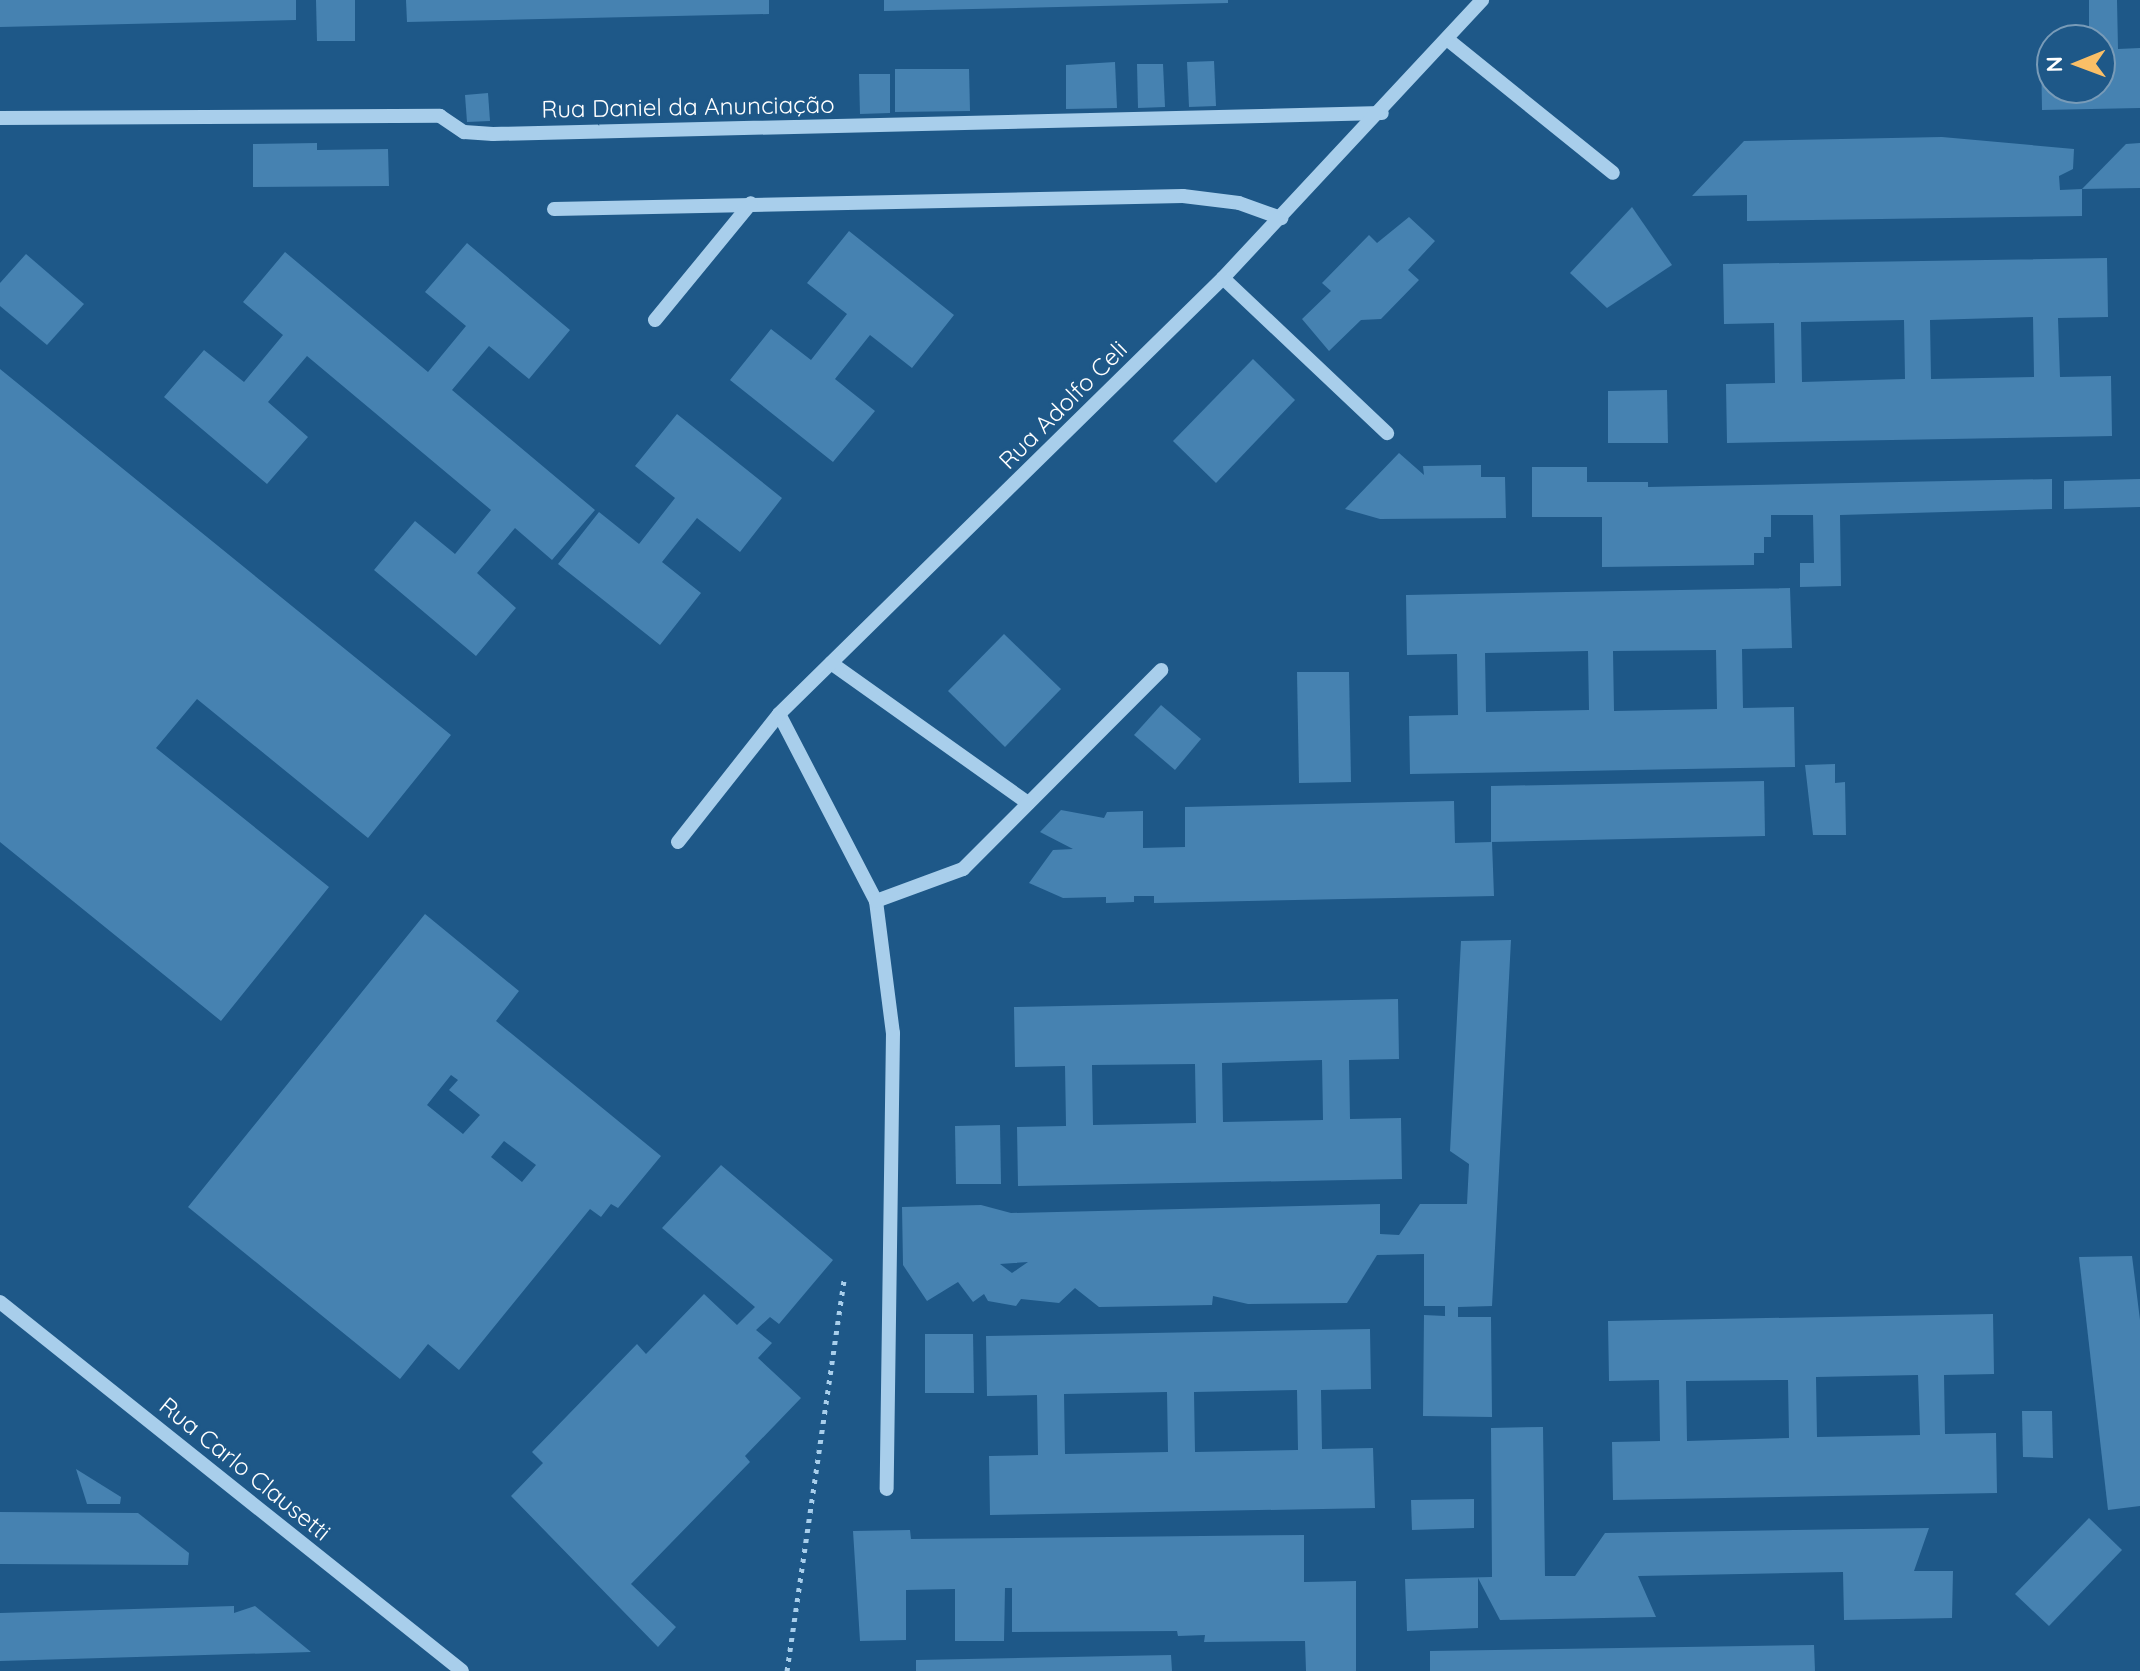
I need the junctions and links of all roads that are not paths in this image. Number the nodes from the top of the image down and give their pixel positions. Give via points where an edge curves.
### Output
1 (1482, 0) edge
2 (1447, 39) junction
3 (1382, 113) junction
4 (0, 118) edge
5 (1613, 173) dead end
6 (751, 203) junction
7 (554, 209) dead end
8 (1281, 218) junction
9 (1223, 278) junction
10 (655, 320) dead end
11 (1387, 433) dead end
12 (831, 663) junction
13 (1161, 670) dead end
14 (779, 714) junction
15 (1028, 803) junction
16 (678, 842) dead end
17 (876, 901) junction
18 (0, 1302) edge
19 (887, 1489) dead end
20 (462, 1671) edge

1 - 2 street, Rua Adolfo Celi
2 - 3 street, Rua Adolfo Celi
2 - 5 street
3 - 4 street, Rua Daniel da Anunciação via 493,134 464,132 440,116
3 - 8 street, Rua Adolfo Celi
6 - 7 street
6 - 8 street via 1183,196 1239,203
6 - 10 street
8 - 9 street, Rua Adolfo Celi
9 - 11 street
9 - 12 street, Rua Adolfo Celi
12 - 14 street, Rua Adolfo Celi
12 - 15 street
13 - 15 street
14 - 16 street, Rua Adolfo Celi
14 - 17 street
15 - 17 street via 963,869
17 - 19 street via 893,1033
18 - 20 street, Rua Carlo Clausetti

